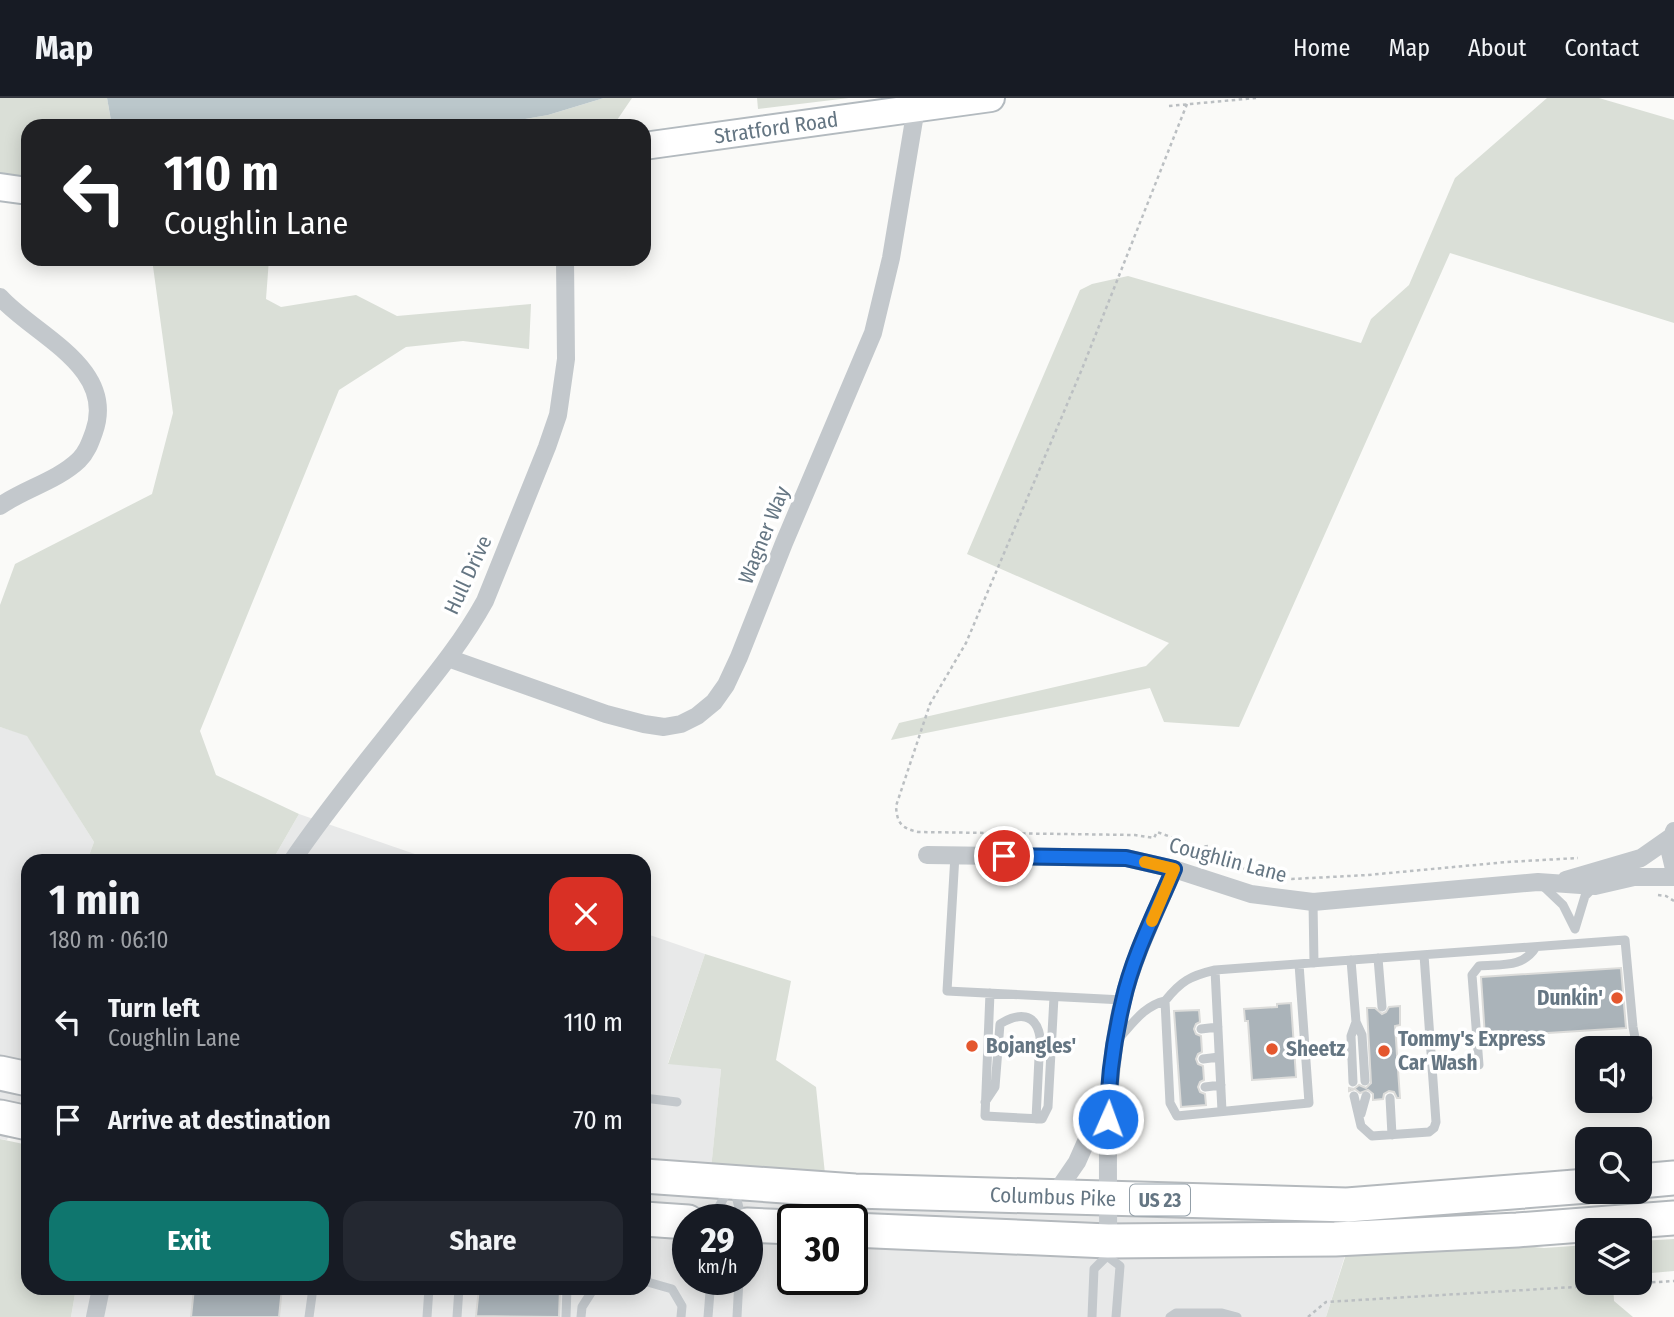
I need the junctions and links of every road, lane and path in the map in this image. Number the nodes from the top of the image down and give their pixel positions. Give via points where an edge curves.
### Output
1 (991, 98) edge
2 (1256, 98) edge
3 (1187, 104) junction
4 (1168, 106) dead end
5 (916, 108) junction
6 (651, 145) edge
7 (0, 187) edge
8 (21, 190) edge
9 (565, 266) edge
10 (0, 297) edge
11 (1, 501) edge
12 (448, 658) junction
13 (1672, 834) edge
14 (297, 854) edge
15 (927, 855) dead end
16 (955, 855) junction
17 (1583, 858) dead end
18 (1174, 869) junction
19 (1674, 869) edge
20 (1634, 877) junction
21 (1674, 877) edge
22 (1538, 882) junction
23 (1559, 882) junction
24 (1595, 886) junction
25 (1674, 901) edge
26 (1313, 902) junction
27 (1536, 947) junction
28 (1424, 955) junction
29 (1378, 958) junction
30 (1351, 960) junction
31 (1314, 963) junction
32 (1299, 964) junction
33 (1215, 970) junction
34 (990, 993) junction
35 (1054, 997) junction
36 (1123, 1000) junction
37 (1165, 1002) junction
38 (1382, 1007) dead end
39 (1356, 1021) junction
40 (1218, 1027) junction
41 (1201, 1029) dead end
42 (1635, 1036) edge
43 (1116, 1042) junction
44 (1219, 1057) junction
45 (1203, 1059) dead end
46 (1479, 1065) dead end
47 (0, 1073) edge
48 (21, 1078) edge
49 (1365, 1081) dead end
50 (1353, 1082) dead end
51 (1221, 1084) junction
52 (1205, 1087) dead end
53 (1108, 1093) junction
54 (1354, 1096) dead end
55 (1366, 1096) dead end
56 (1390, 1098) dead end
57 (0, 1099) edge
58 (651, 1099) edge
59 (677, 1102) dead end
60 (985, 1102) junction
61 (21, 1103) edge
62 (1222, 1111) junction
63 (1360, 1116) junction
64 (0, 1117) edge
65 (1036, 1119) junction
66 (21, 1121) edge
67 (1392, 1135) junction
68 (651, 1177) edge
69 (1674, 1178) edge
70 (1652, 1180) edge
71 (733, 1183) junction
72 (1575, 1186) edge
73 (1053, 1197) junction
74 (1109, 1199) junction
75 (721, 1204) edge
76 (738, 1204) edge
77 (1674, 1217) edge
78 (651, 1219) edge
79 (672, 1221) edge
80 (868, 1231) edge
81 (1107, 1249) junction
82 (1674, 1281) edge
83 (651, 1283) edge
84 (100, 1295) edge
85 (312, 1295) edge
86 (429, 1295) edge
87 (459, 1295) edge
88 (567, 1295) edge
89 (590, 1295) edge
90 (709, 1295) edge
91 (738, 1295) edge
92 (95, 1317) edge
93 (309, 1317) edge
94 (427, 1317) edge
95 (457, 1317) edge
96 (566, 1317) edge
97 (581, 1317) edge
98 (681, 1317) edge
99 (708, 1317) edge
100 (737, 1317) edge
101 (1092, 1317) edge
102 (1116, 1317) edge
103 (1170, 1317) edge
104 (1237, 1317) edge
105 (1308, 1317) edge

1 - 5 street, Stratford Road
2 - 3 path
3 - 4 path
3 - 17 path via 966,643 930,704 896,806 897,821 904,829 918,832 1135,835 1148,839 1157,832 1208,846 1210,855 1232,866 1292,879
5 - 6 street, Stratford Road
5 - 12 street, Wagner Way via 891,258 873,333 739,657 714,702 681,724 644,724
7 - 8 street
9 - 12 street, Hull Drive via 566,359 558,415 485,601
10 - 11 street via 75,359 98,407 87,451 78,461
12 - 14 street, Hull Drive
13 - 19 street
13 - 23 street, Coughlin Lane via 1641,858
15 - 16 street, Coughlin Lane
16 - 18 street, Coughlin Lane via 1126,858
16 - 34 lane via 947,991
18 - 26 street, Coughlin Lane via 1251,894
18 - 36 street
20 - 21 street, Coughlin Lane
20 - 24 street, Coughlin Lane
20 - 25 path via 1638,894
22 - 23 street, Coughlin Lane
22 - 24 lane via 1563,905 1575,929 1585,897
22 - 26 street, Coughlin Lane
23 - 24 street, Coughlin Lane
26 - 31 lane
27 - 28 lane
27 - 42 lane via 1625,940
27 - 46 lane via 1518,963 1479,966 1472,975
28 - 29 lane
28 - 67 lane via 1436,1122 1429,1132
29 - 30 lane
29 - 38 lane
30 - 31 lane
30 - 39 lane
31 - 32 lane
32 - 33 lane
32 - 62 lane via 1308,1103
33 - 37 lane via 1193,975
33 - 40 lane
34 - 35 lane
34 - 60 lane
35 - 36 lane
35 - 65 lane via 1048,1107 1042,1119
36 - 43 street
37 - 43 lane via 1143,1012
37 - 62 lane via 1175,1089 1170,1102 1177,1116
39 - 49 lane via 1363,1034
39 - 50 lane via 1351,1036
40 - 41 lane
40 - 44 lane
43 - 53 street
44 - 45 lane
44 - 51 lane
47 - 48 highway
51 - 52 lane
51 - 62 lane
53 - 73 street via 1077,1162
53 - 74 street
54 - 63 lane
55 - 63 lane
56 - 67 lane
57 - 61 highway
58 - 59 lane
60 - 65 lane via 985,1116
60 - 65 lane via 995,1087 1000,1024 1013,1016 1029,1017 1038,1026 1040,1037
63 - 67 lane via 1366,1133
64 - 66 highway
68 - 71 highway, Columbus Pike / US 23
69 - 70 highway
71 - 73 highway, Columbus Pike / US 23
71 - 75 lane
71 - 76 lane
72 - 74 highway, Columbus Pike / US 23 via 1347,1205
73 - 74 highway, Columbus Pike / US 23
74 - 81 street
77 - 81 highway, Columbus Pike / US 23 via 1517,1230
78 - 79 highway
80 - 81 highway, Columbus Pike / US 23
81 - 101 lane via 1094,1269
81 - 102 lane via 1120,1266
82 - 105 path via 1326,1302
83 - 98 lane via 673,1289 682,1306
84 - 92 street
85 - 93 lane
86 - 94 lane
87 - 95 lane
88 - 96 lane
89 - 97 lane
90 - 99 lane
91 - 100 lane
103 - 104 lane via 1176,1313

